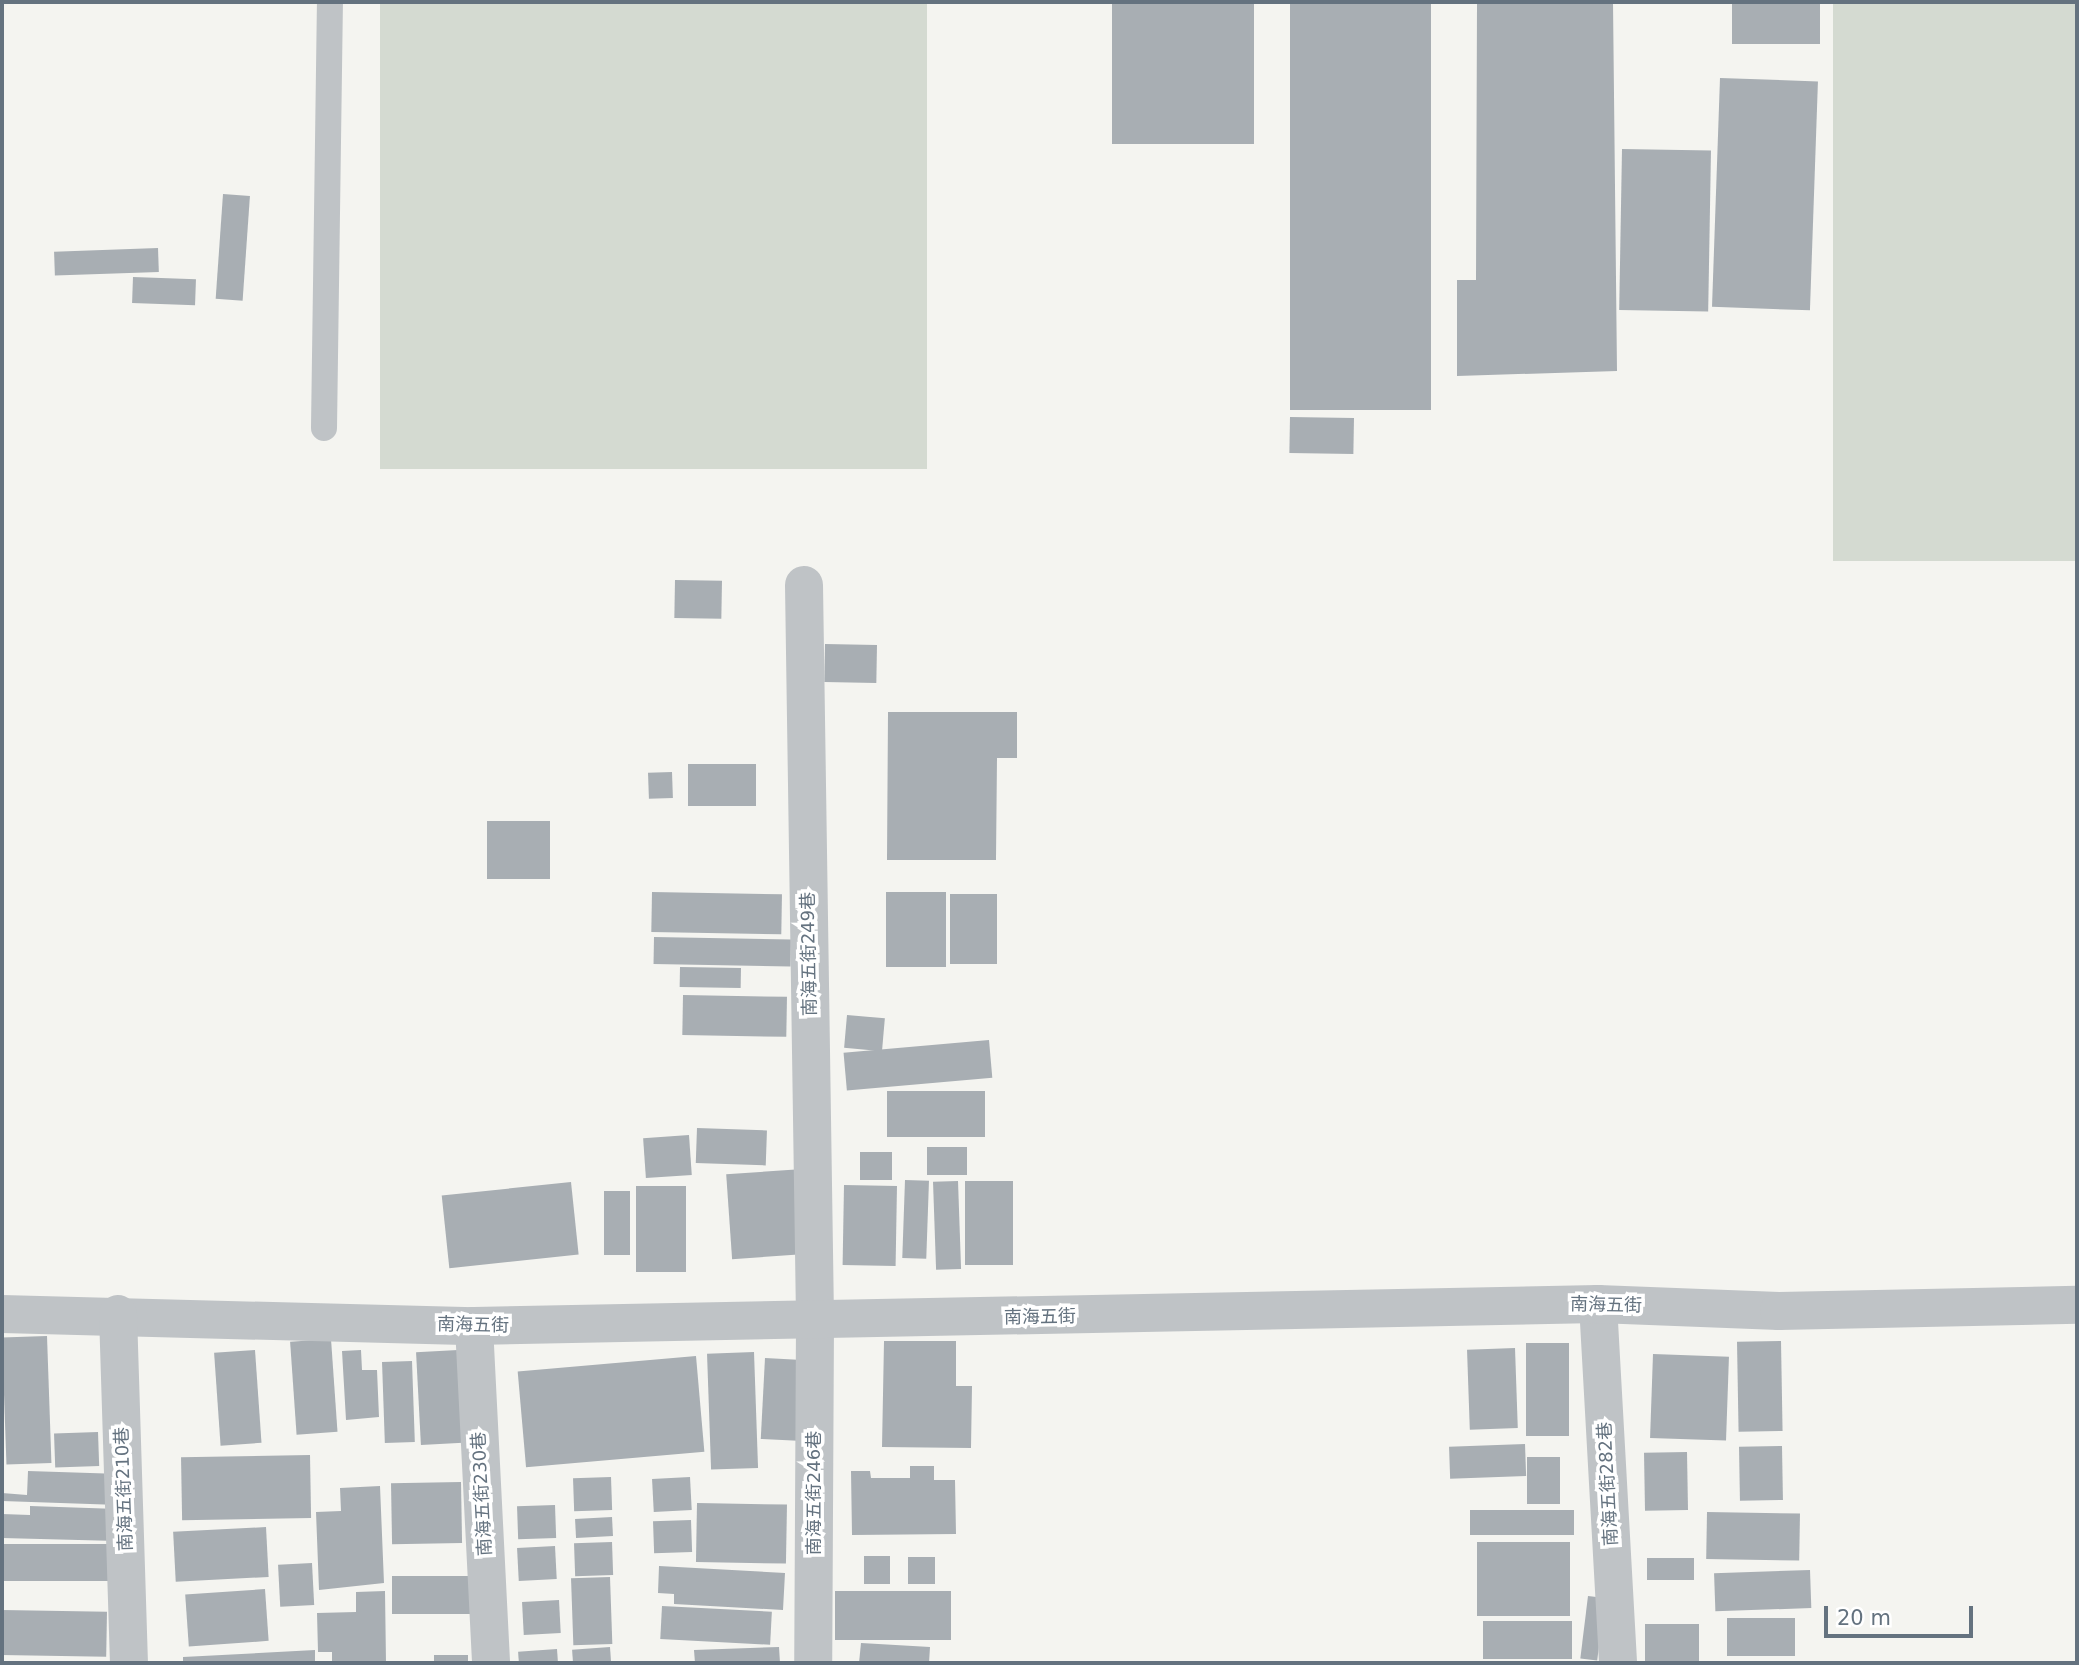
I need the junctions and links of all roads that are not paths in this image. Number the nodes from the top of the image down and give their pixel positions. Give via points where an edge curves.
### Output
1 (330, 2) edge
2 (324, 428) dead end
3 (804, 585) dead end
4 (1598, 1304) junction
5 (2077, 1305) edge
6 (2, 1314) edge
7 (118, 1314) junction
8 (815, 1322) junction
9 (474, 1326) junction
10 (129, 1663) edge
11 (491, 1663) edge
12 (813, 1663) edge
13 (1618, 1663) edge

1 - 2 lane
3 - 8 street, 南海五街249巷
4 - 5 street, 南海五街 via 1779,1311
4 - 8 street, 南海五街
4 - 13 street, 南海五街282巷
6 - 7 street, 南海五街
7 - 9 street, 南海五街
7 - 10 street, 南海五街210巷
8 - 9 street, 南海五街
8 - 12 street, 南海五街246巷
9 - 11 street, 南海五街230巷

